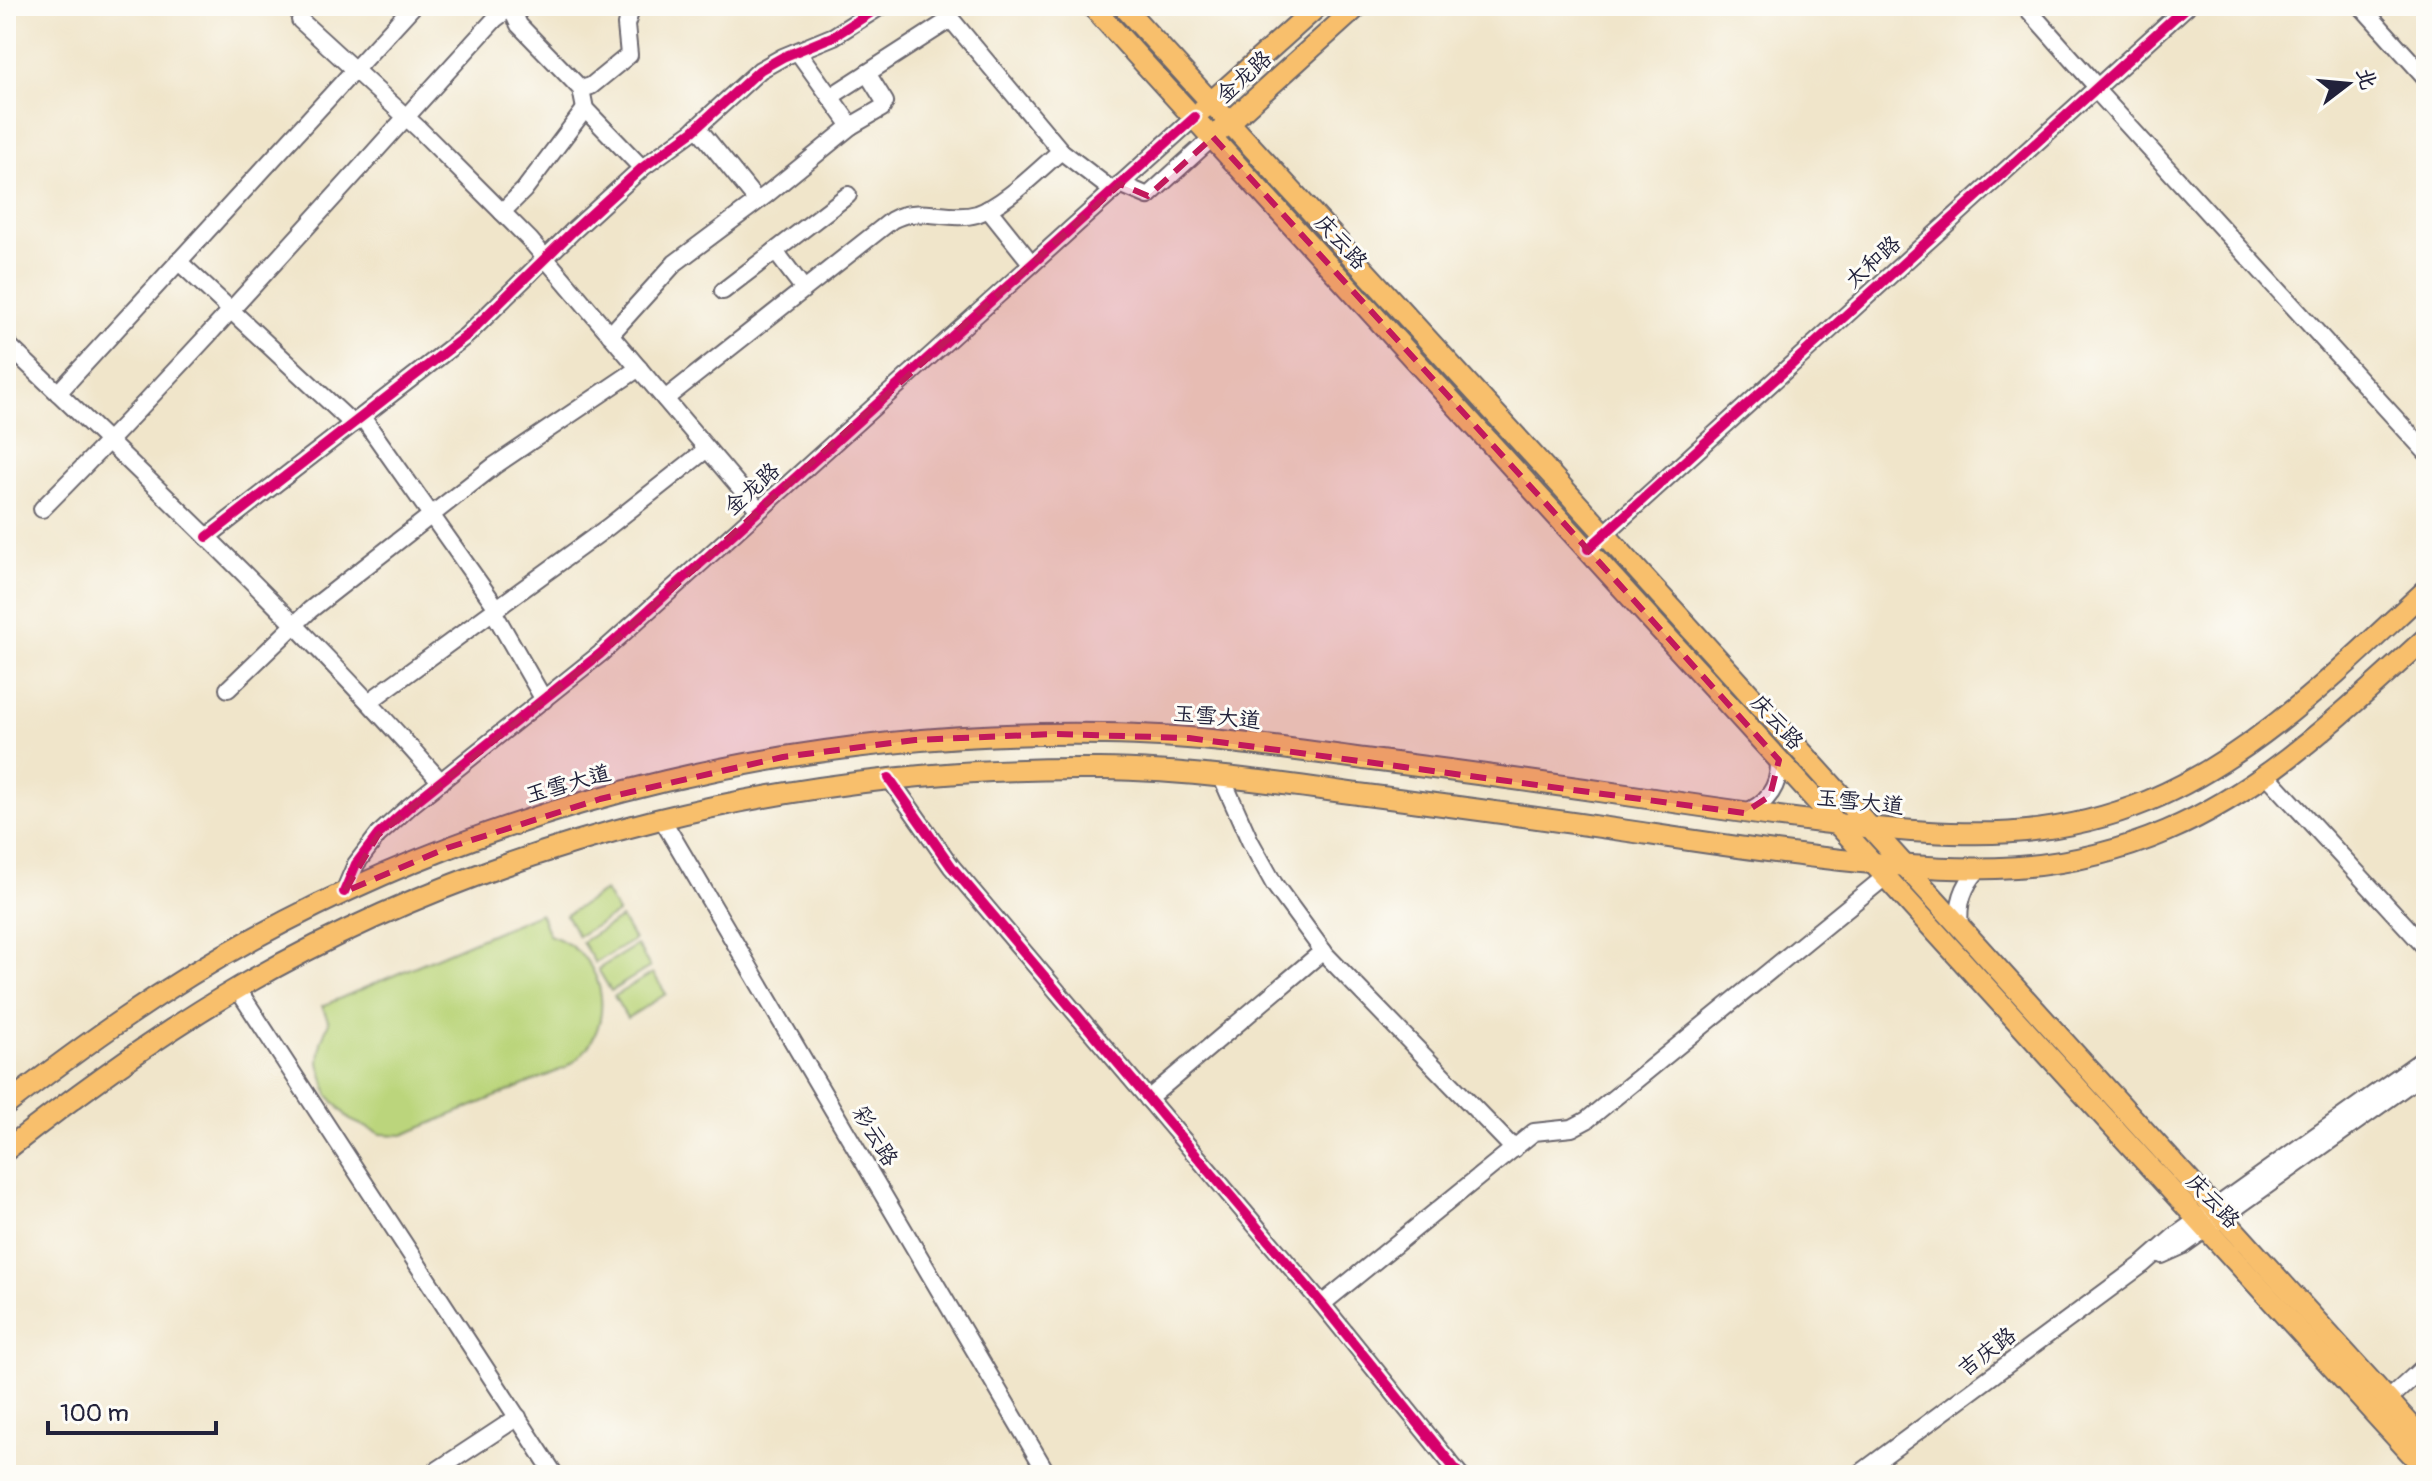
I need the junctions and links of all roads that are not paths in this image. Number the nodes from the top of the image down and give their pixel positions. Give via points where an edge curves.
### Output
1 (413, 6) edge
2 (632, 6) edge
3 (881, 6) edge
4 (940, 6) edge
5 (1092, 6) edge
6 (1123, 6) edge
7 (1318, 6) edge
8 (1358, 6) edge
9 (2025, 6) edge
10 (2187, 6) edge
11 (2361, 6) edge
12 (515, 9) edge
13 (951, 19) junction
14 (300, 20) dead end
15 (798, 52) junction
16 (354, 69) junction
17 (867, 73) junction
18 (2426, 78) edge
19 (2096, 88) junction
20 (581, 89) junction
21 (830, 97) junction
22 (1212, 102) junction
23 (585, 109) junction
24 (406, 117) junction
25 (1195, 117) junction
26 (1230, 122) junction
27 (851, 126) junction
28 (697, 127) junction
29 (1213, 137) junction
30 (1061, 151) junction
31 (642, 168) junction
32 (1117, 187) junction
33 (848, 195) dead end
34 (757, 201) junction
35 (988, 209) junction
36 (502, 212) junction
37 (775, 251) junction
38 (545, 258) junction
39 (178, 261) junction
40 (1032, 264) junction
41 (804, 289) junction
42 (723, 291) dead end
43 (232, 312) junction
44 (610, 335) junction
45 (6, 343) edge
46 (639, 368) junction
47 (58, 393) junction
48 (665, 399) junction
49 (357, 420) junction
50 (109, 442) junction
51 (707, 449) junction
52 (2426, 452) edge
53 (42, 509) dead end
54 (759, 510) junction
55 (431, 515) junction
56 (1605, 534) junction
57 (207, 537) junction
58 (1588, 549) junction
59 (2426, 590) edge
60 (495, 610) junction
61 (294, 625) junction
62 (2426, 638) edge
63 (228, 689) dead end
64 (544, 700) junction
65 (370, 701) junction
66 (1779, 760) junction
67 (2267, 775) junction
68 (1221, 776) junction
69 (889, 778) junction
70 (441, 782) junction
71 (1744, 813) junction
72 (662, 819) junction
73 (1837, 824) junction
74 (1871, 828) junction
75 (1906, 866) junction
76 (1879, 870) junction
77 (1978, 870) junction
78 (344, 892) junction
79 (1960, 926) junction
80 (2426, 948) edge
81 (1323, 951) junction
82 (237, 988) junction
83 (2426, 1057) edge
84 (2426, 1072) edge
85 (1148, 1099) junction
86 (6, 1105) edge
87 (1514, 1149) junction
88 (6, 1150) edge
89 (2210, 1218) junction
90 (1322, 1304) junction
91 (2426, 1365) edge
92 (2388, 1400) junction
93 (518, 1417) junction
94 (2426, 1442) edge
95 (2426, 1470) edge
96 (430, 1475) edge
97 (555, 1475) edge
98 (1048, 1475) edge
99 (1460, 1475) edge
100 (1858, 1475) edge

1 - 16 street
2 - 20 street via 626,25 629,55
3 - 15 street
4 - 13 street
5 - 25 main road, 庆云路
6 - 22 main road, 庆云路
7 - 22 main road, 金龙路
8 - 26 main road, 金龙路
9 - 19 street
10 - 19 street, 太和路
11 - 18 street
12 - 20 street via 519,25
12 - 24 street via 495,19
13 - 17 street
13 - 30 street
14 - 16 street
15 - 21 street
15 - 28 street via 760,70
16 - 24 street
16 - 39 street
17 - 21 street
17 - 27 street via 885,102
19 - 52 street
19 - 56 street, 太和路
20 - 23 street
21 - 27 street
22 - 25 main road, 金龙路
22 - 26 main road, 庆云路
23 - 31 street
23 - 36 street
24 - 36 street
24 - 43 street
25 - 29 main road, 庆云路
25 - 32 street, 金龙路
26 - 29 main road, 金龙路
26 - 56 main road, 庆云路
27 - 34 street
28 - 31 street
28 - 34 street
29 - 32 street, 金龙路 via 1148,196
29 - 58 main road, 庆云路
30 - 32 street
30 - 35 street
31 - 38 street
32 - 40 street, 金龙路
33 - 37 street
34 - 44 street via 675,263
35 - 40 street
35 - 41 street via 960,217 898,216
36 - 38 street
37 - 41 street
37 - 42 street
38 - 44 street
38 - 49 street via 467,335
39 - 43 street
39 - 47 street
40 - 54 street, 金龙路
41 - 48 street
43 - 49 street
43 - 50 street
44 - 46 street
45 - 47 street
46 - 48 street
46 - 55 street
47 - 50 street
48 - 51 street
49 - 55 street
49 - 57 street
50 - 53 street
50 - 57 street
51 - 54 street
51 - 60 street
54 - 64 street, 金龙路
55 - 60 street
55 - 61 street
56 - 58 street, 太和路
56 - 74 main road, 庆云路
57 - 61 street
58 - 66 main road, 庆云路
59 - 74 main road, 玉雪大道 via 2258,737 2150,800 2080,823 2017,833
60 - 64 street
60 - 65 street
61 - 63 street
61 - 65 street
62 - 67 main road
64 - 70 street, 金龙路
65 - 70 street
66 - 71 street via 1770,796
66 - 73 main road, 庆云路
67 - 77 main road via 2197,817 2128,846 2051,865
67 - 80 street
68 - 69 main road via 1055,769
68 - 76 main road
68 - 81 street via 1261,863
69 - 72 main road
69 - 85 street via 951,866
70 - 78 street, 金龙路 via 371,842
71 - 73 main road, 玉雪大道
71 - 78 main road, 玉雪大道 via 1212,740 1104,734 960,737 812,752 643,787 470,840
72 - 82 main road via 438,890 355,926
72 - 98 street, 彩云路
73 - 74 main road, 玉雪大道
73 - 76 main road, 庆云路
74 - 75 main road, 庆云路
75 - 76 main road
75 - 77 main road
75 - 79 main road, 庆云路
76 - 87 street via 1587,1120 1572,1128 1534,1132
76 - 89 main road, 庆云路
77 - 79 street via 1963,892
78 - 86 main road, 玉雪大道 via 252,939 130,1013
79 - 89 main road, 庆云路
81 - 85 street
81 - 87 street
82 - 88 main road via 151,1042
82 - 93 street
83 - 89 street, 吉庆路
84 - 89 street, 吉庆路
85 - 90 street
87 - 90 street
89 - 92 main road, 庆云路
89 - 95 main road, 庆云路
89 - 100 street, 吉庆路
90 - 99 street
91 - 92 street
92 - 94 main road, 庆云路
93 - 96 street
93 - 97 street

